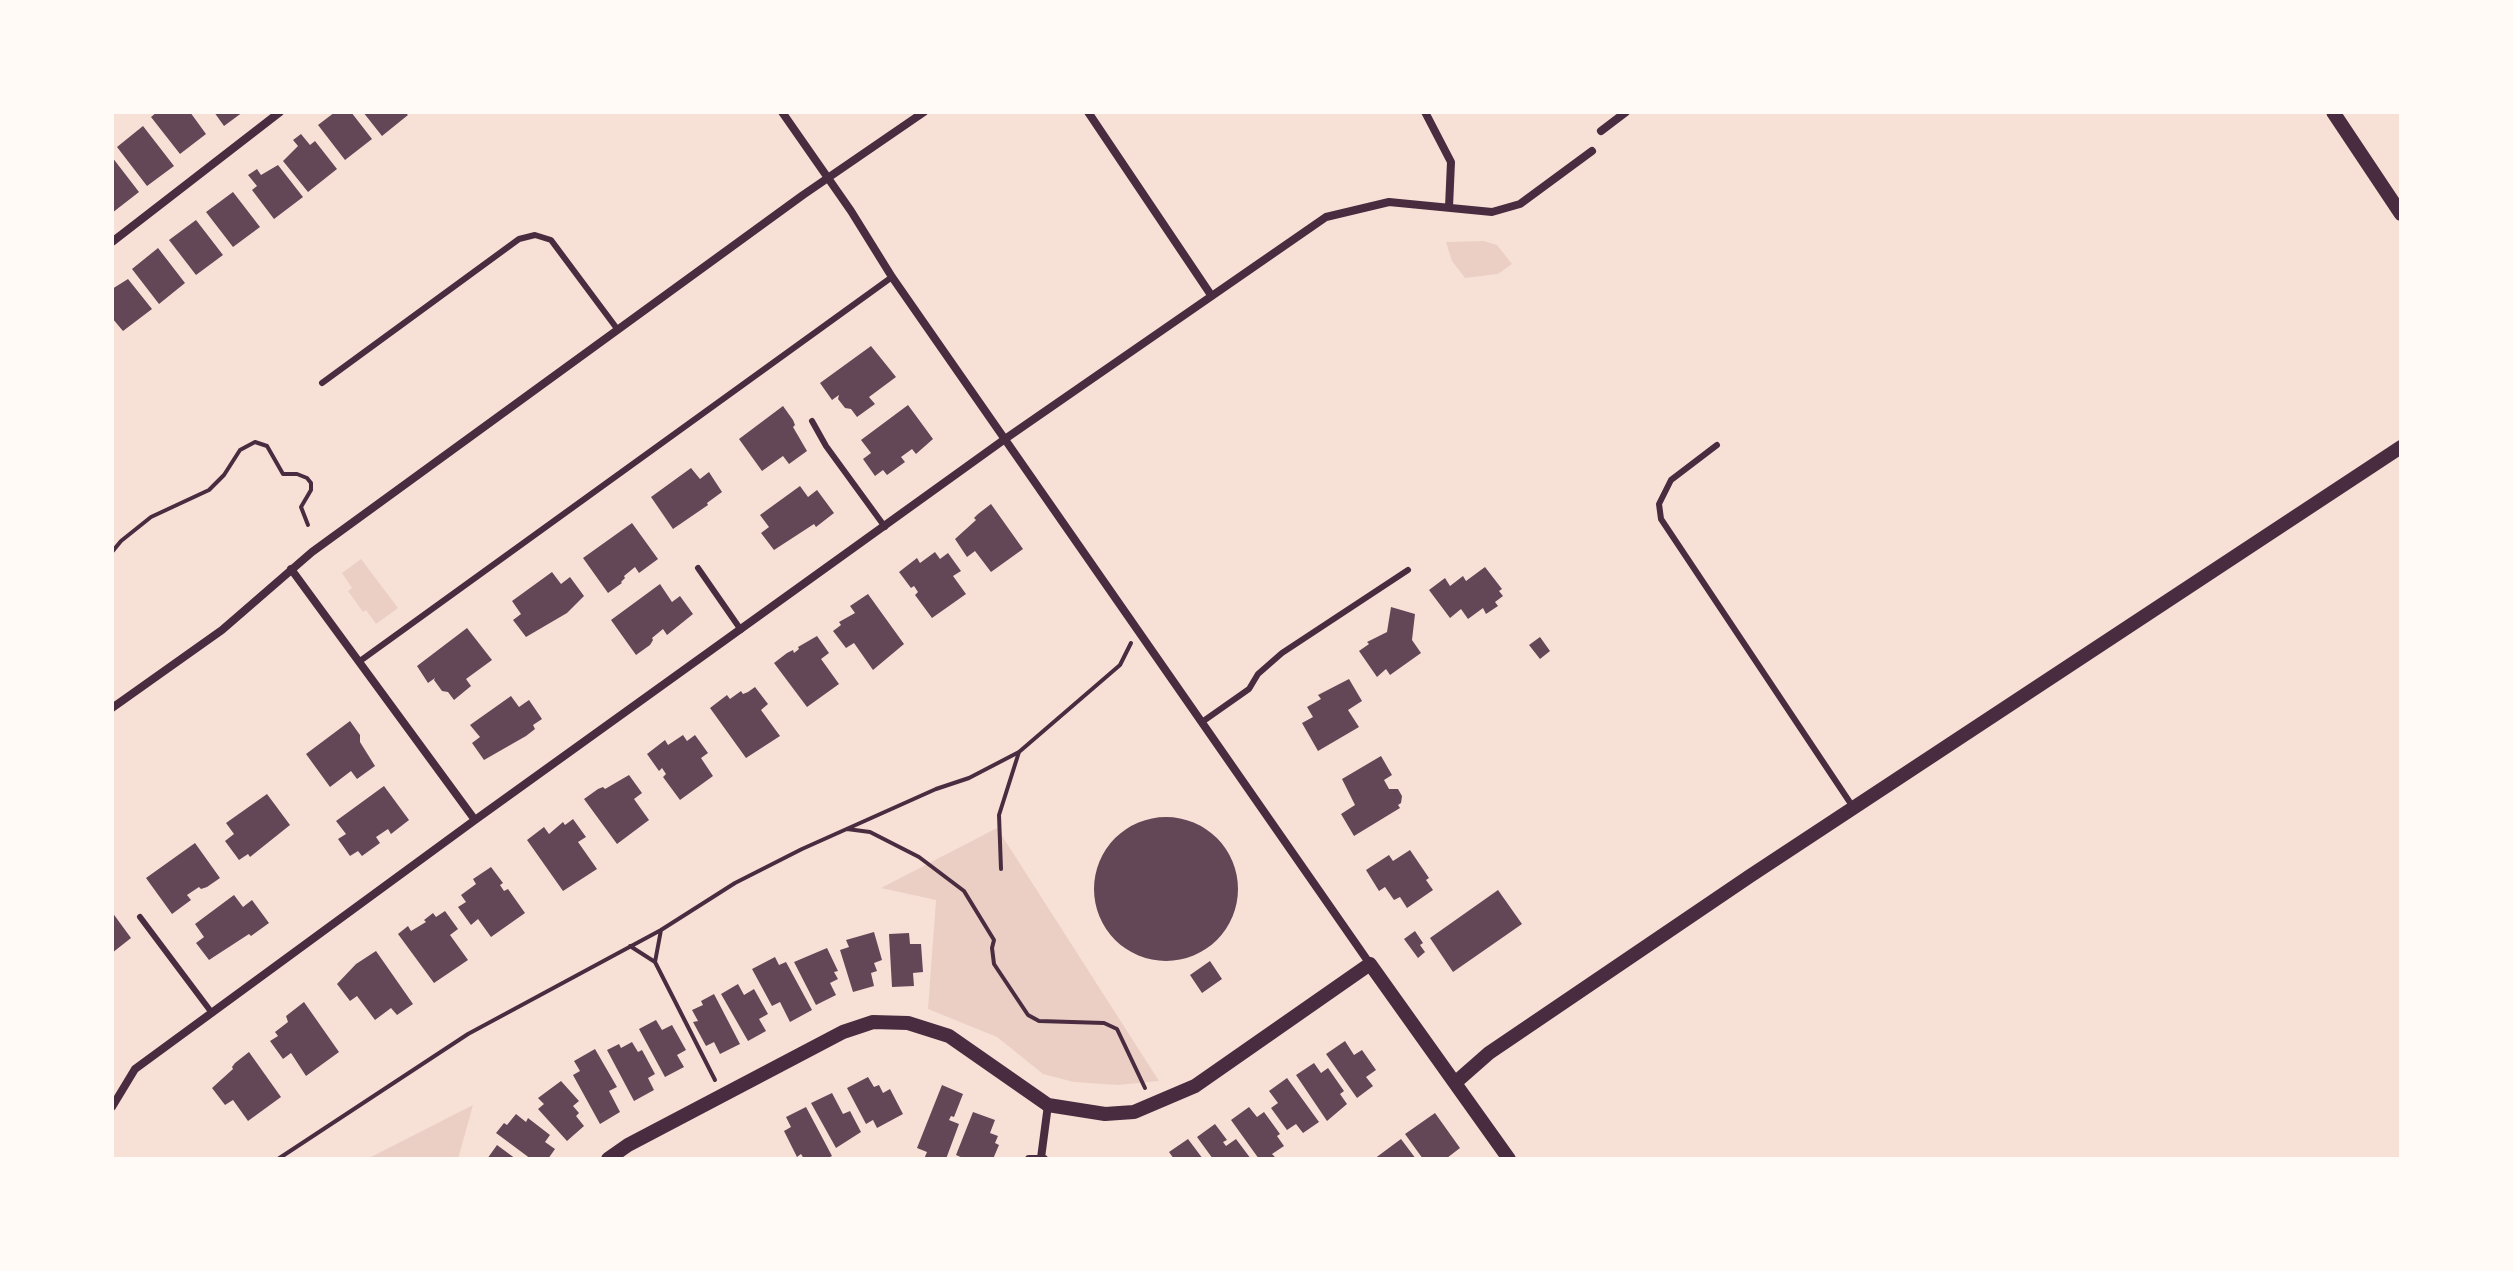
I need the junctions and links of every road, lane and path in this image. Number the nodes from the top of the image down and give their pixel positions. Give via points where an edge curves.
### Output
1 (280, 112) edge
2 (782, 112) edge
3 (924, 112) edge
4 (1088, 112) edge
5 (1425, 112) edge
6 (1626, 112) edge
7 (2333, 112) edge
8 (1601, 131) dead end
9 (1592, 151) dead end
10 (829, 177) junction
11 (1449, 207) junction
12 (2401, 214) edge
13 (112, 242) edge
14 (892, 277) junction
15 (1211, 295) junction
16 (618, 330) junction
17 (322, 383) dead end
18 (812, 421) dead end
19 (1005, 439) junction
20 (1717, 445) dead end
21 (2401, 447) edge
22 (308, 525) dead end
23 (885, 527) junction
24 (112, 552) edge
25 (698, 568) dead end
26 (291, 569) junction
27 (1408, 570) dead end
28 (741, 630) junction
29 (1131, 643) dead end
30 (360, 661) junction
31 (112, 708) edge
32 (1202, 722) junction
33 (1019, 752) junction
34 (1853, 807) junction
35 (475, 820) junction
36 (846, 829) junction
37 (1001, 869) dead end
38 (140, 917) dead end
39 (661, 930) junction
40 (630, 946) junction
41 (655, 962) junction
42 (1370, 964) junction
43 (212, 1013) junction
44 (1456, 1082) junction
45 (723, 1096) junction
46 (1048, 1105) junction
47 (1153, 1105) junction
48 (112, 1107) edge
49 (1043, 1158) edge
50 (278, 1159) edge
51 (608, 1159) edge
52 (1029, 1159) edge
53 (1509, 1159) edge

1 - 13 street
2 - 10 street
3 - 10 street
4 - 15 street
5 - 11 street via 1451,162
6 - 8 street
7 - 12 street
9 - 11 street via 1520,204 1486,212
10 - 14 street
10 - 16 street
11 - 15 street via 1389,202 1326,217
14 - 19 street
14 - 30 lane
15 - 19 street
16 - 17 lane via 551,240 535,235 519,239
16 - 26 street
18 - 23 lane
19 - 23 street
19 - 32 street
20 - 34 lane via 1671,480 1659,504 1661,519
21 - 34 street
22 - 24 path via 301,507 311,483 297,474 283,474 267,446 255,442 240,450 209,490 151,517
23 - 28 street
25 - 28 lane
26 - 30 street
26 - 31 street via 222,630
27 - 32 lane via 1282,653 1249,689
28 - 35 street
29 - 33 path via 1120,665
30 - 35 street
32 - 42 street
33 - 36 path
33 - 37 path via 999,815
34 - 44 street via 1489,1053
35 - 43 street
36 - 39 path via 735,883
36 - 47 path via 870,832 919,857 964,891 994,940 994,964 1028,1015 1039,1021 1104,1023 1117,1029
38 - 43 lane
39 - 40 path
39 - 41 path
40 - 41 path
40 - 50 path via 468,1034
41 - 45 path
42 - 44 street
42 - 47 street via 1195,1086
43 - 48 street via 135,1069
44 - 53 street
45 - 46 street via 843,1032 873,1022 908,1023 949,1036
45 - 51 street
46 - 47 street via 1105,1114
46 - 49 street
49 - 52 street

